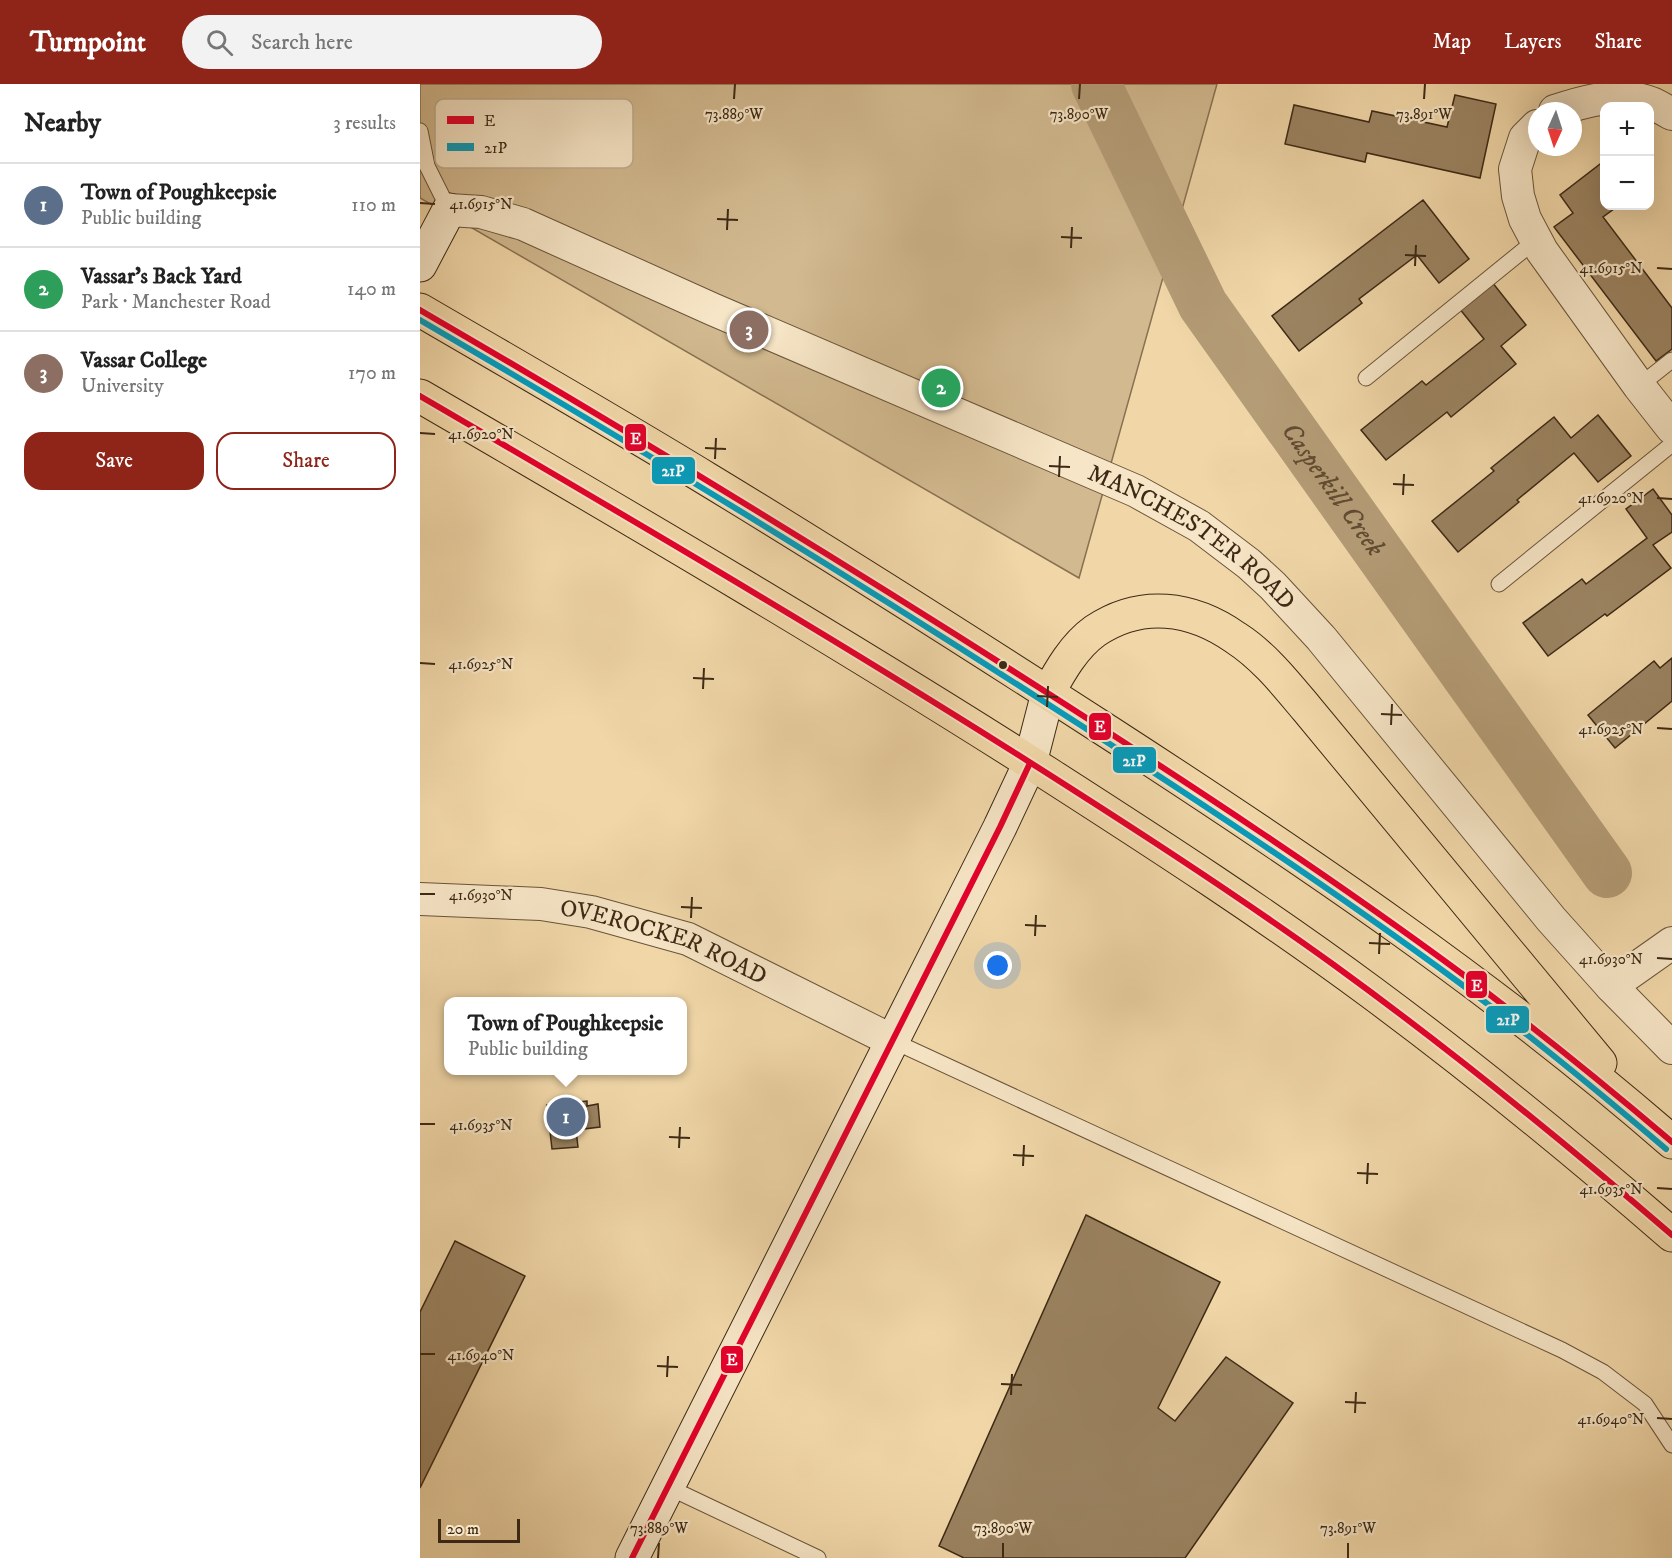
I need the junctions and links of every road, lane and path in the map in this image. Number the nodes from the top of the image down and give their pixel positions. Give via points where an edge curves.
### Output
1 (1639, 92) edge
2 (1582, 103) edge
3 (1672, 114) edge
4 (420, 131) edge
5 (1528, 135) edge
6 (435, 212) edge
7 (1536, 240) junction
8 (420, 265) edge
9 (420, 310) edge
10 (1672, 360) edge
11 (1366, 378) dead end
12 (1639, 386) junction
13 (420, 396) edge
14 (1672, 428) edge
15 (1672, 444) edge
16 (1499, 584) dead end
17 (1048, 693) junction
18 (1030, 763) junction
19 (420, 898) edge
20 (1672, 943) edge
21 (1611, 986) junction
22 (892, 1041) junction
23 (1672, 1048) edge
24 (1661, 1132) edge
25 (1672, 1234) edge
26 (1672, 1445) edge
27 (668, 1487) junction
28 (632, 1558) edge
29 (818, 1558) edge

1 - 2 street
1 - 3 street via 1650,103
4 - 6 lane
5 - 7 street via 1515,169 1518,196
6 - 8 street
6 - 21 street, MANCHESTER ROAD via 481,212 523,224 1136,491 1198,526 1249,564 1297,611
7 - 11 lane
7 - 12 street
9 - 17 main road via 715,484
10 - 12 lane
12 - 14 street
13 - 18 main road via 808,624
15 - 16 lane
17 - 18 street
17 - 24 main road via 1396,924 1533,1027
17 - 24 main road via 1082,643 1094,632 1125,617 1157,611 1187,613 1238,638 1301,701
18 - 22 street
18 - 25 main road via 1205,876 1371,992 1531,1115
19 - 22 street, OVEROCKER ROAD via 541,904 591,912 688,939
20 - 21 street
21 - 23 street, MANCHESTER ROAD
22 - 26 lane via 1562,1350 1603,1372 1645,1404
22 - 27 street
27 - 28 street
27 - 29 lane

